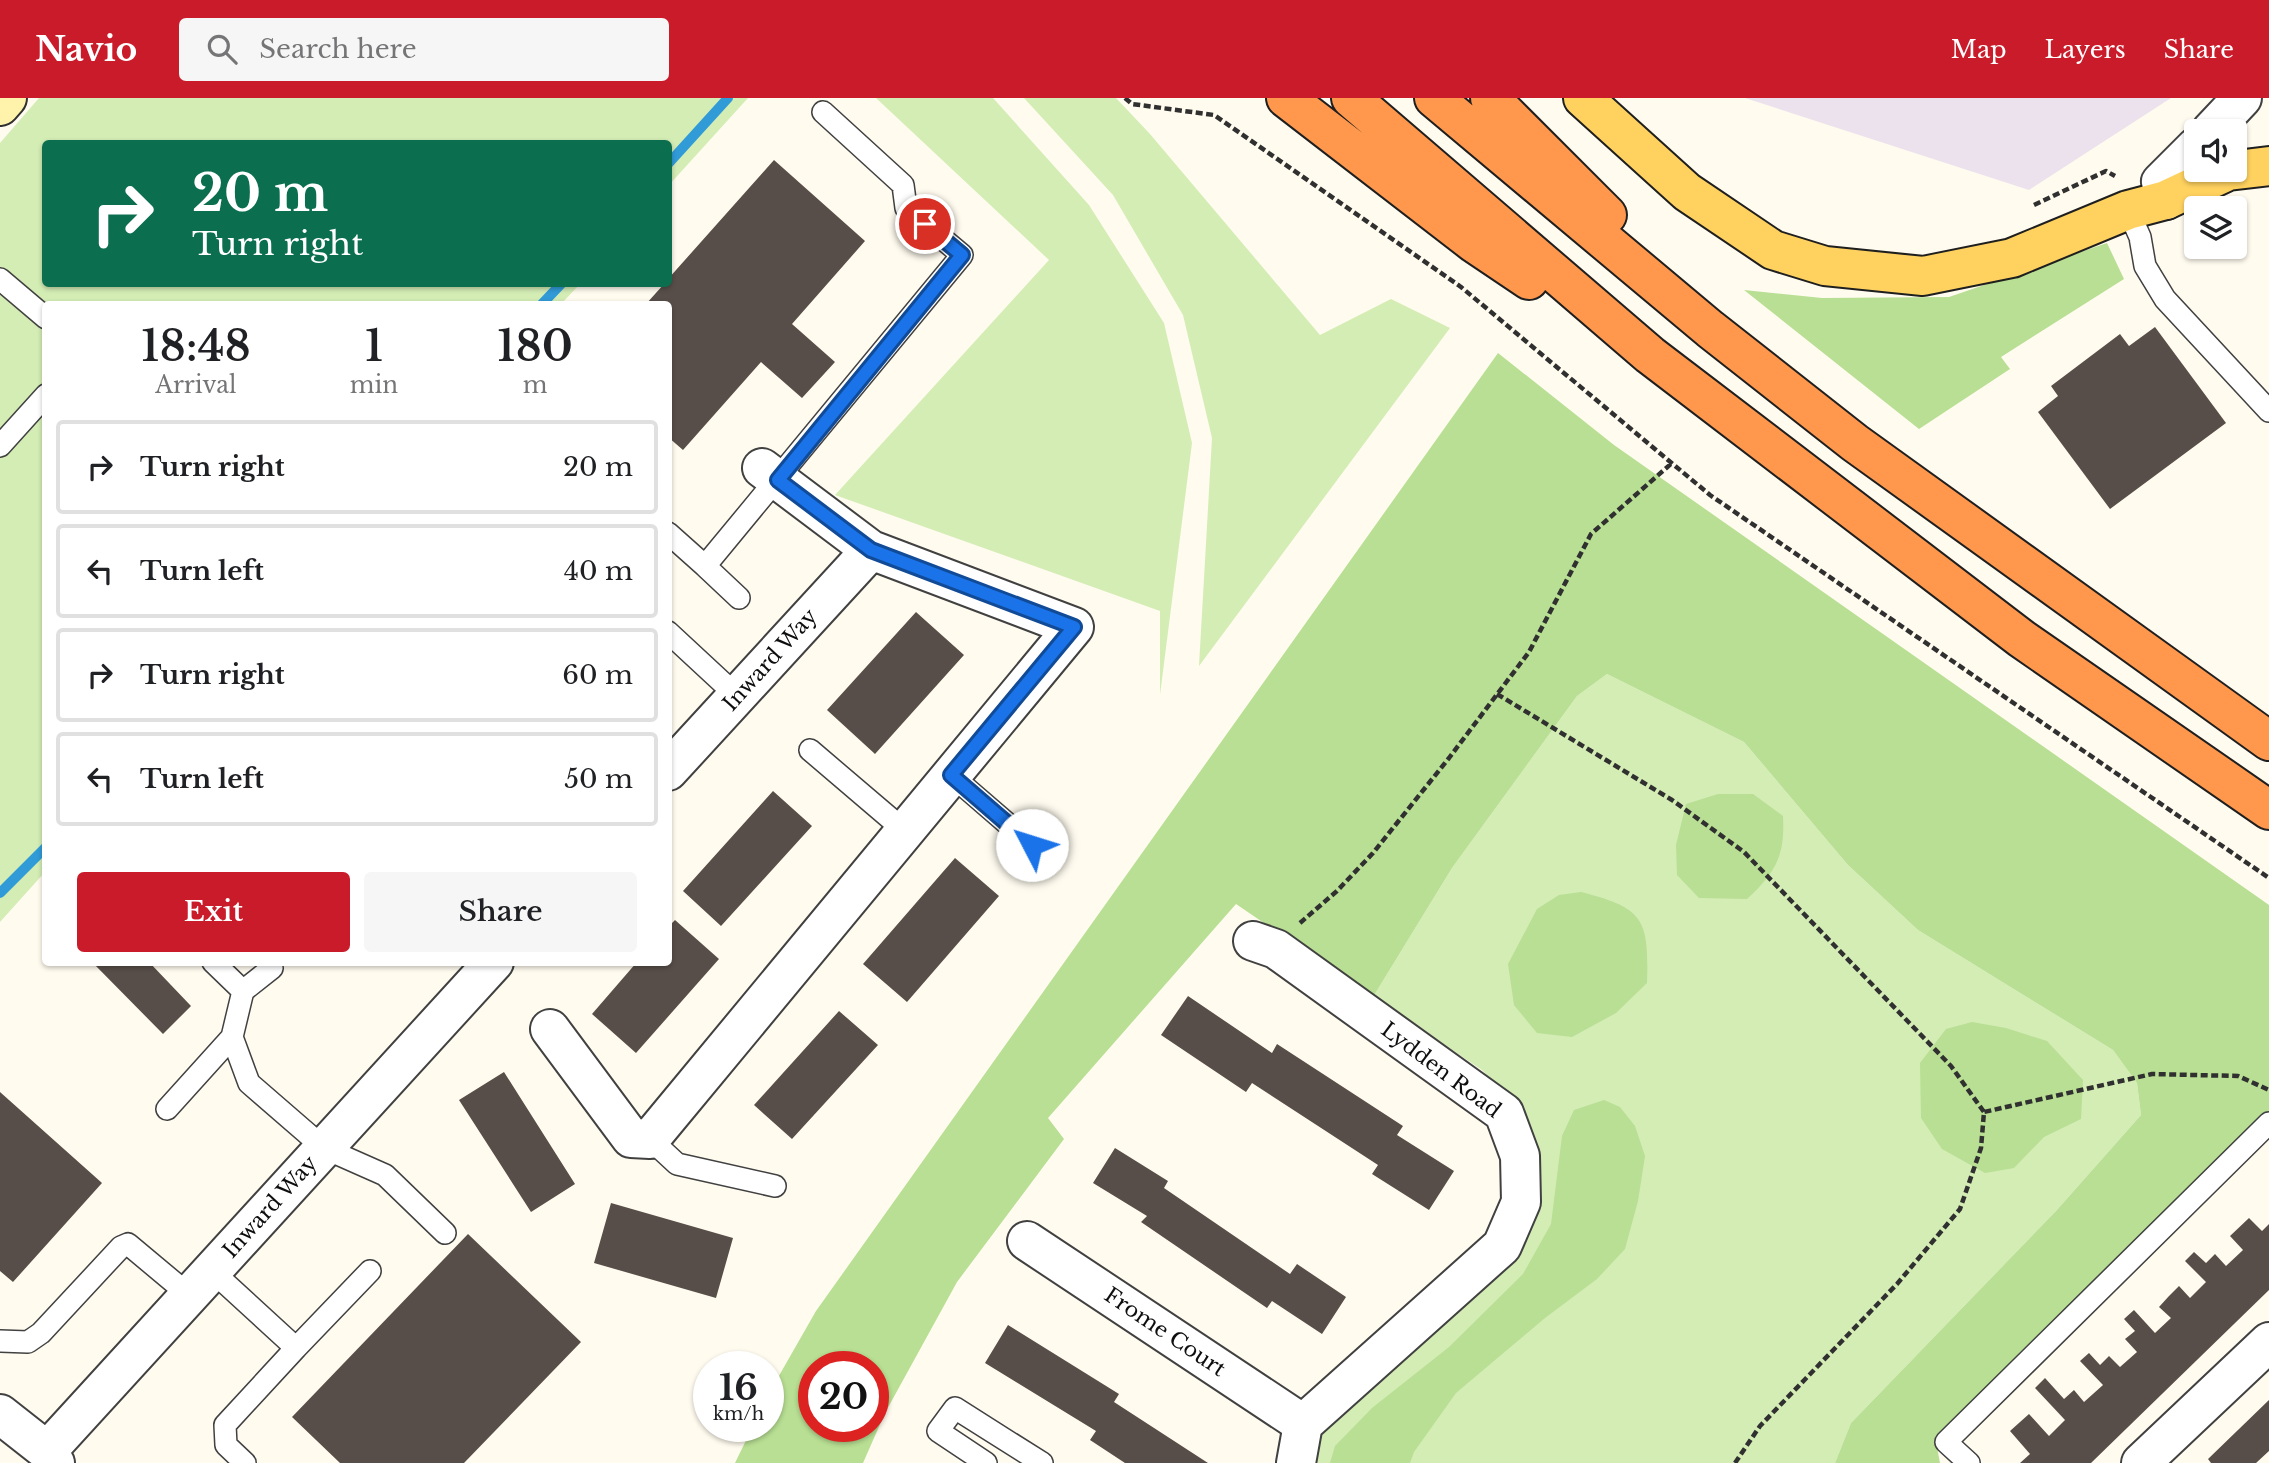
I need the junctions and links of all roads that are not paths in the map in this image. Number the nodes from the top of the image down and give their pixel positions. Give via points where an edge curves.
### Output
1 (7, 98) edge
2 (1286, 98) edge
3 (1351, 98) edge
4 (1434, 98) edge
5 (1490, 98) edge
6 (1583, 98) edge
7 (2242, 98) edge
8 (0, 106) edge
9 (823, 112) dead end
10 (2222, 119) edge
11 (2184, 159) edge
12 (1531, 160) junction
13 (2269, 166) edge
14 (2166, 200) junction
15 (2128, 210) junction
16 (1483, 232) junction
17 (0, 279) edge
18 (42, 315) edge
19 (42, 399) edge
20 (2269, 411) edge
21 (0, 446) edge
22 (770, 474) junction
23 (672, 537) edge
24 (871, 550) junction
25 (705, 566) junction
26 (739, 598) dead end
27 (672, 636) edge
28 (737, 696) junction
29 (2269, 741) edge
30 (810, 750) dead end
31 (672, 767) edge
32 (951, 775) junction
33 (2269, 810) edge
34 (905, 831) junction
35 (1032, 845) dead end
36 (1264, 945) road end
37 (217, 966) edge
38 (490, 966) edge
39 (272, 968) dead end
40 (243, 991) junction
41 (550, 1029) dead end
42 (232, 1037) junction
43 (167, 1109) dead end
44 (2269, 1124) edge
45 (650, 1139) junction
46 (324, 1148) junction
47 (775, 1186) dead end
48 (445, 1233) dead end
49 (1027, 1241) dead end
50 (370, 1271) dead end
51 (200, 1283) junction
52 (0, 1341) edge
53 (2269, 1342) edge
54 (296, 1348) junction
55 (0, 1414) edge
56 (1303, 1424) junction
57 (51, 1457) edge
58 (1034, 1458) edge
59 (245, 1463) edge
60 (986, 1463) edge
61 (1296, 1463) edge
62 (1969, 1463) edge
63 (2141, 1463) edge

1 - 8 main road
2 - 16 highway
3 - 16 highway
4 - 12 highway
5 - 12 highway
6 - 15 main road via 1687,192 1773,250 1825,266 1923,276 2012,258
7 - 10 street
9 - 22 lane via 903,185 906,208 962,255
11 - 14 street via 2161,182
12 - 29 highway via 1710,329 1855,443
13 - 14 main road via 2228,171
14 - 15 main road
15 - 20 lane via 2140,237 2145,266 2165,299
16 - 33 highway via 2022,639
17 - 18 lane
19 - 21 lane
22 - 24 street
22 - 25 lane
23 - 25 lane
24 - 28 street, Inward Way
24 - 32 street via 1074,627
25 - 26 lane
27 - 28 lane
28 - 31 street, Inward Way
30 - 34 lane
32 - 34 street
32 - 35 lane
34 - 45 street
36 - 56 street, Lydden Road via 1504,1113 1520,1156 1521,1202 1502,1246
37 - 40 lane
38 - 46 street, Inward Way
39 - 40 lane
40 - 42 lane
41 - 45 street via 631,1138
42 - 43 lane
42 - 46 lane via 249,1083
44 - 62 lane via 1946,1442
45 - 47 lane via 677,1164
46 - 48 lane via 385,1175
46 - 51 street, Inward Way
49 - 56 street, Frome Court
50 - 54 lane
51 - 52 lane via 128,1244 41,1333 28,1342
51 - 54 lane
51 - 57 street, Inward Way
53 - 63 street
54 - 59 lane via 225,1425 226,1445
55 - 57 street
56 - 61 street
58 - 60 lane
58 - 60 lane via 955,1408 938,1431

